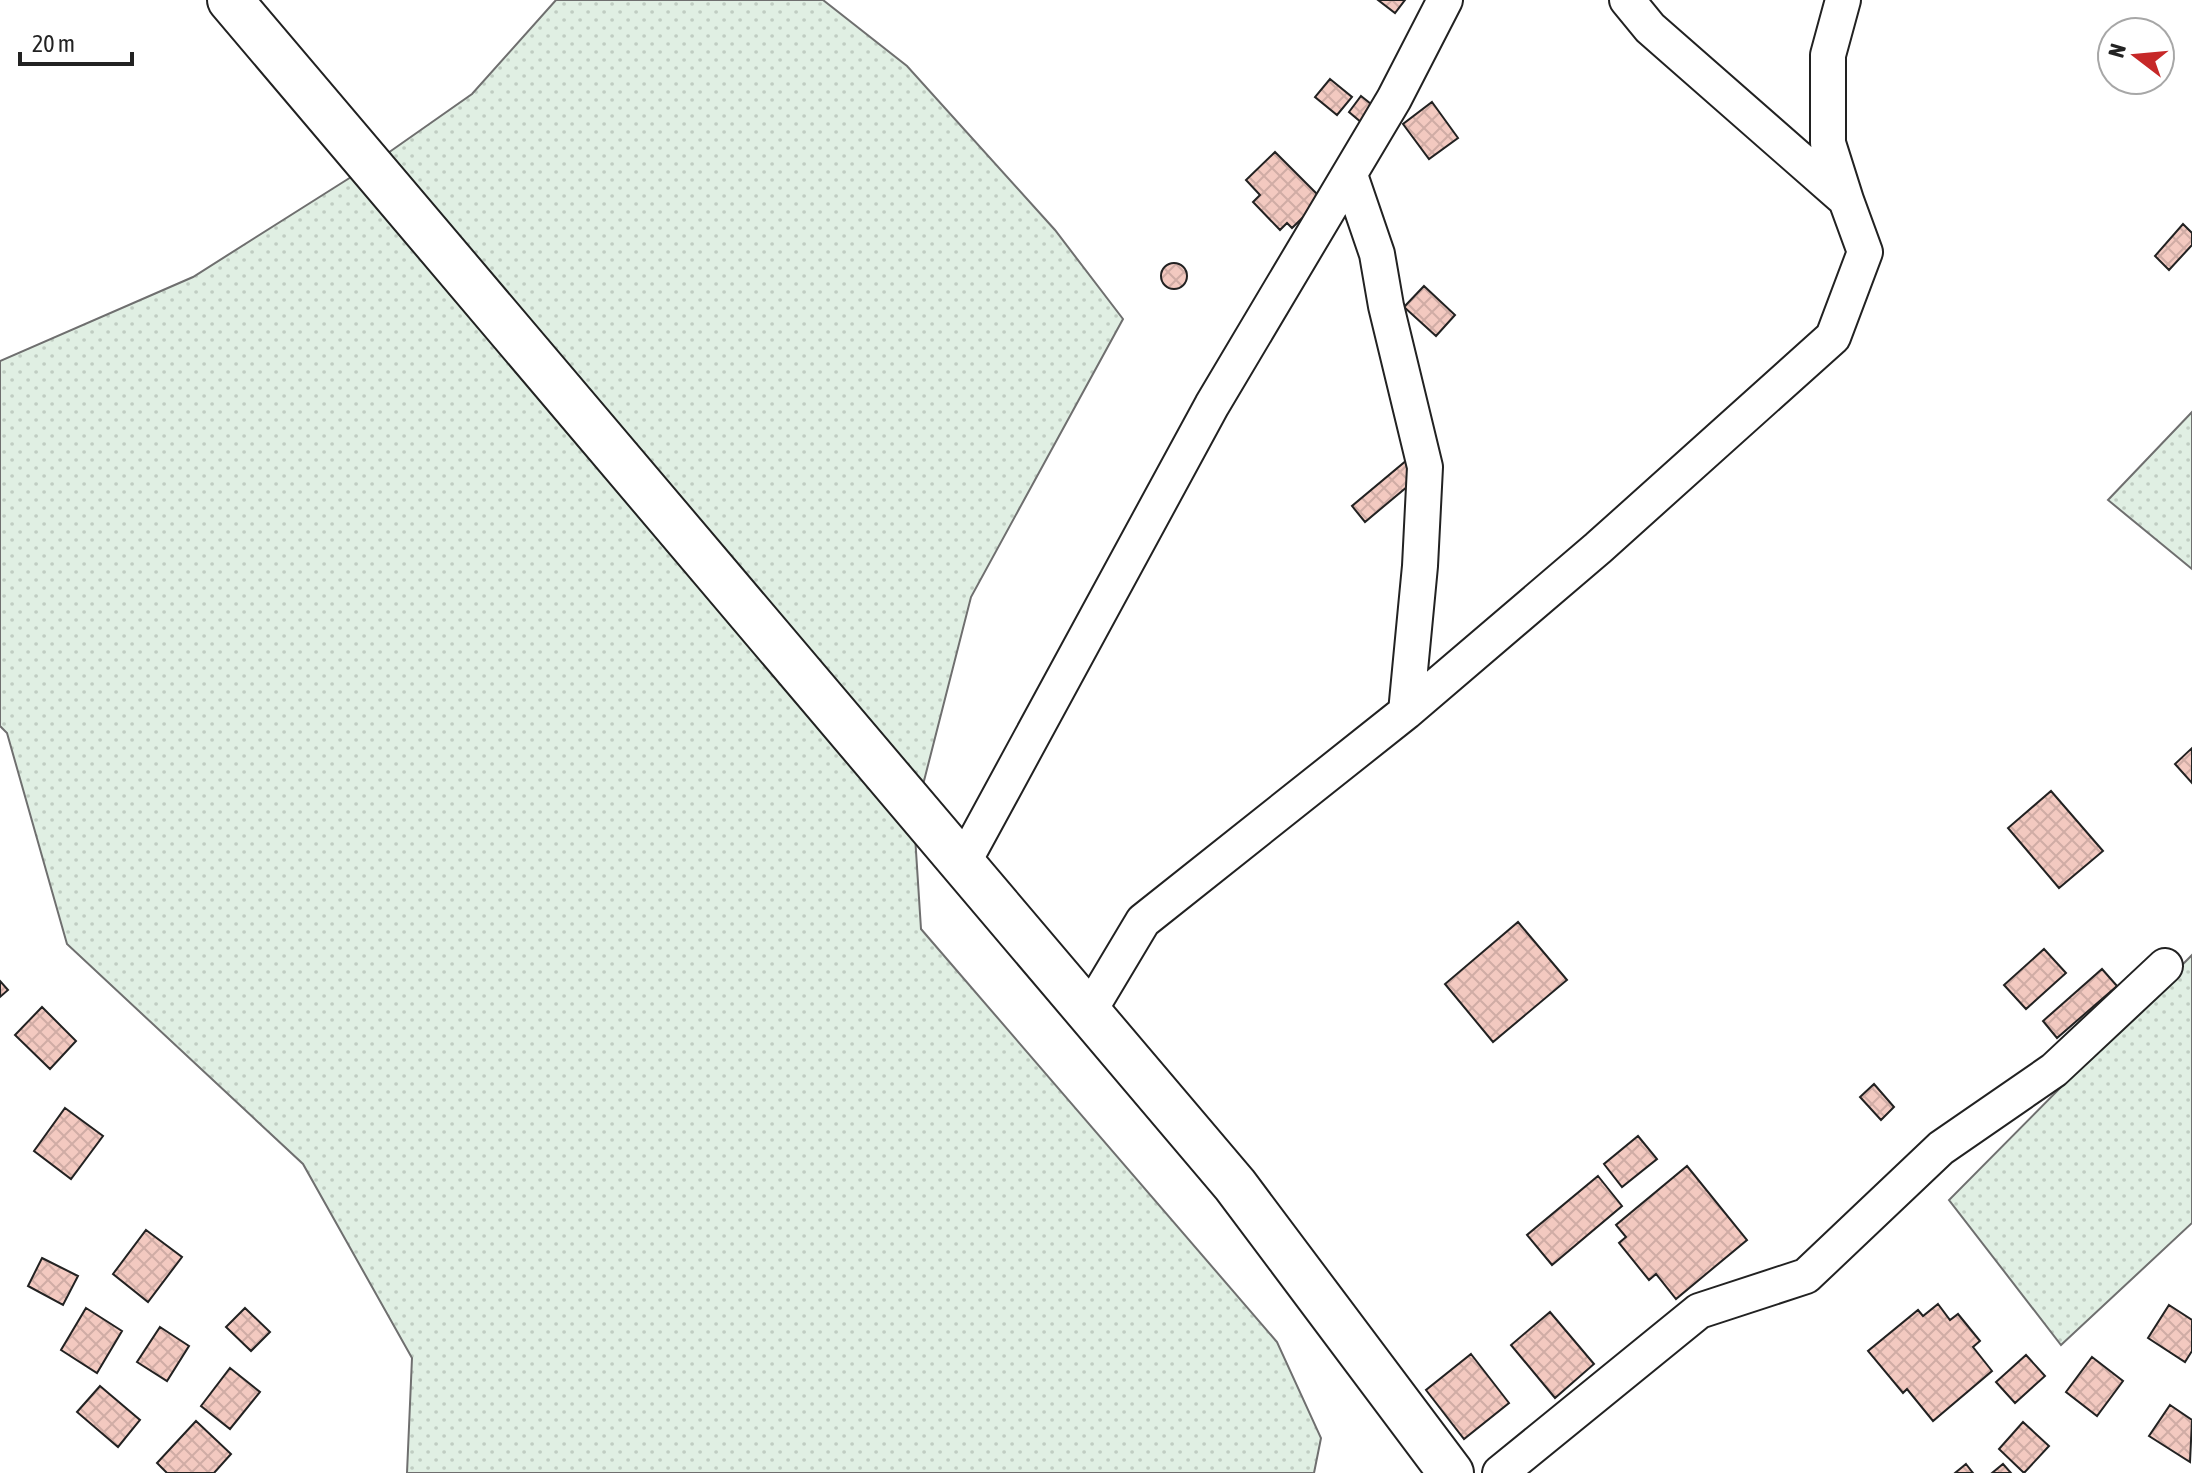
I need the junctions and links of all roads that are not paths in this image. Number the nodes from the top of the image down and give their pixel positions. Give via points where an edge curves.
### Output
1 (230, 0) edge
2 (1445, 0) edge
3 (1627, 0) edge
4 (1843, 0) edge
5 (1350, 175) junction
6 (1846, 200) junction
7 (1406, 712) junction
8 (962, 865) junction
9 (2165, 966) dead end
10 (1088, 1013) junction
11 (1451, 1473) edge
12 (1500, 1473) edge

1 - 8 main road
2 - 5 street
3 - 6 street via 1650,28
4 - 6 street via 1828,55 1828,143
5 - 7 street via 1377,254 1425,467
5 - 8 street via 1212,405
6 - 7 street via 1865,252 1833,337
7 - 10 street via 1143,921
8 - 10 main road
9 - 12 street via 2054,1070 1941,1148 1806,1276 1699,1311
10 - 11 main road via 1235,1185

